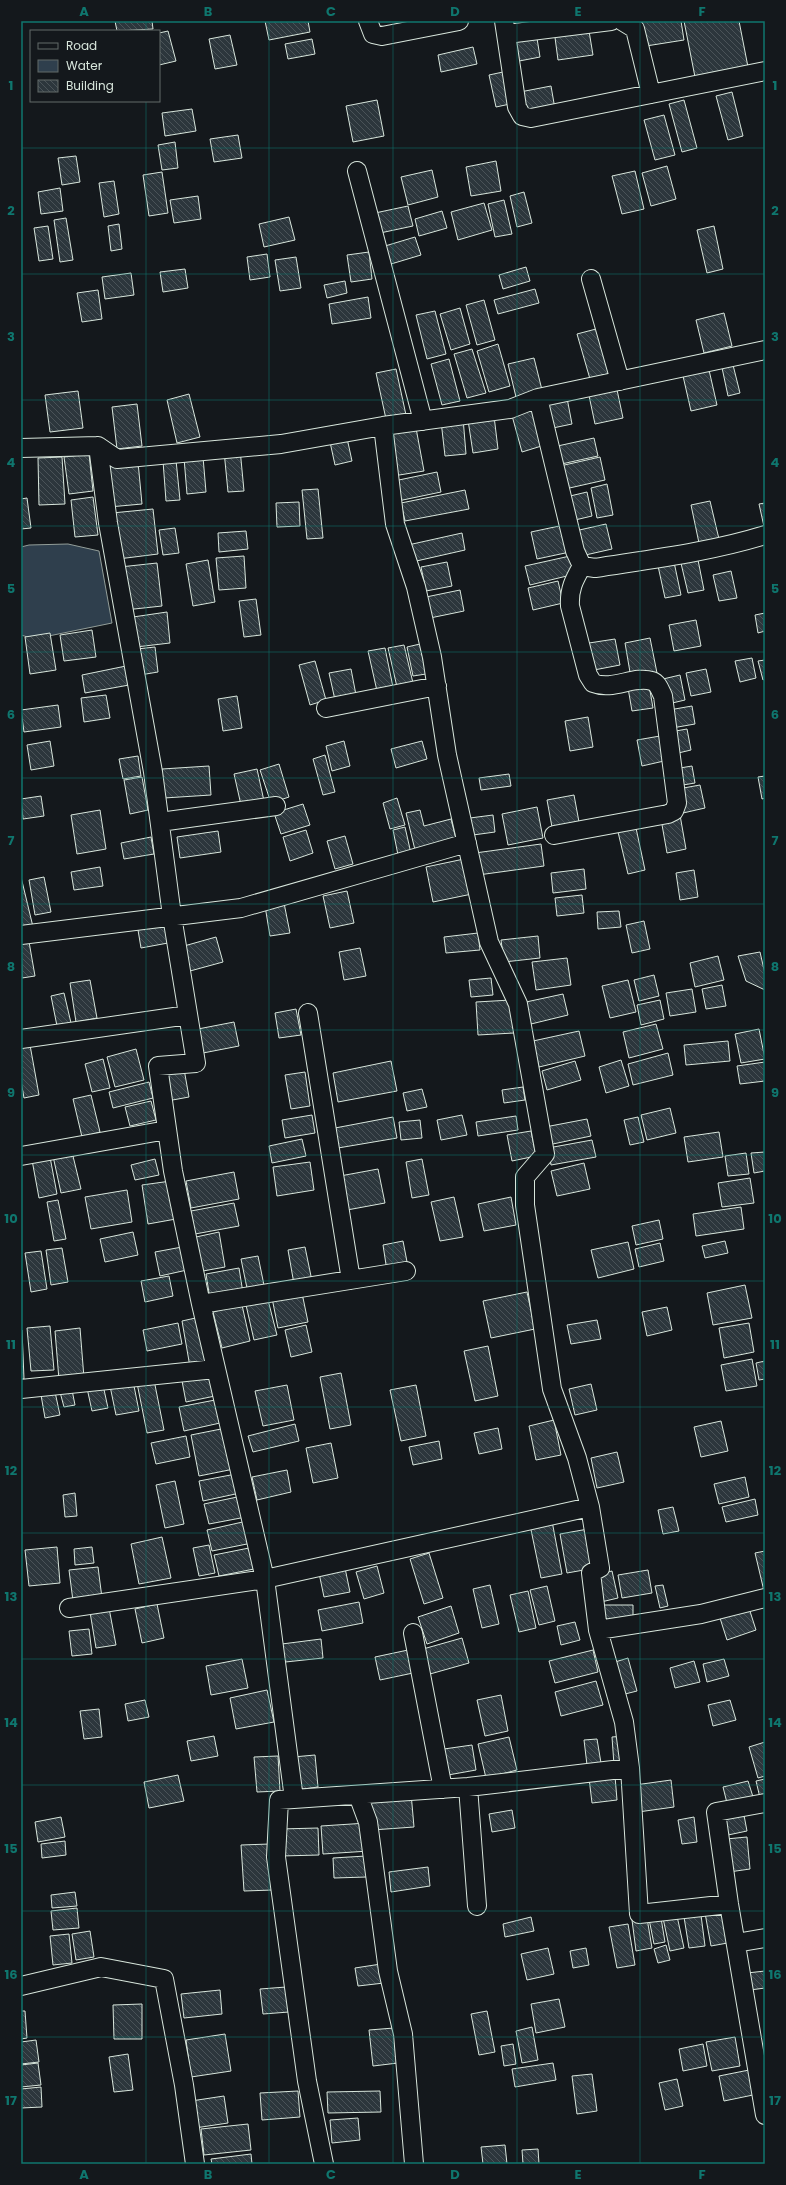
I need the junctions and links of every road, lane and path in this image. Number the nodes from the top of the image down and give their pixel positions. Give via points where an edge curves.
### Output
1 (368, 21) edge
2 (459, 21) edge
3 (611, 21) edge
4 (622, 21) edge
5 (505, 28) edge
6 (765, 71) edge
7 (651, 94) junction
8 (357, 171) dead end
9 (591, 278) dead end
10 (765, 350) edge
11 (620, 381) junction
12 (538, 398) junction
13 (423, 421) junction
14 (383, 426) junction
15 (98, 446) junction
16 (21, 448) edge
17 (765, 535) edge
18 (582, 566) junction
19 (436, 686) junction
20 (326, 708) dead end
21 (276, 806) dead end
22 (160, 822) junction
23 (554, 835) dead end
24 (467, 843) junction
25 (172, 916) junction
26 (21, 935) edge
27 (308, 1013) dead end
28 (188, 1015) junction
29 (21, 1039) edge
30 (168, 1130) junction
31 (21, 1156) edge
32 (406, 1271) dead end
33 (351, 1280) junction
34 (201, 1304) junction
35 (215, 1369) junction
36 (21, 1389) edge
37 (590, 1507) junction
38 (265, 1579) junction
39 (765, 1598) edge
40 (69, 1608) dead end
41 (598, 1630) junction
42 (413, 1633) dead end
43 (630, 1768) junction
44 (468, 1787) junction
45 (443, 1789) junction
46 (358, 1795) junction
47 (294, 1799) junction
48 (765, 1803) edge
49 (729, 1904) junction
50 (477, 1906) dead end
51 (765, 1938) edge
52 (736, 1943) junction
53 (21, 1986) edge
54 (765, 2115) edge
55 (195, 2164) edge
56 (324, 2164) edge
57 (414, 2164) edge

1 - 2 street via 373,34 382,36
3 - 5 street
4 - 7 street via 635,29
5 - 7 street via 517,107 522,116 531,118
6 - 7 street
8 - 13 street
9 - 11 street
10 - 11 street
11 - 12 street
12 - 13 street via 510,409
12 - 18 street via 575,551
13 - 14 street
14 - 15 street via 281,444 117,459
14 - 19 street via 395,524 416,587
15 - 16 street
15 - 22 street via 108,523
17 - 18 street via 667,556 595,568
18 - 23 street via 571,585 569,595 588,675 593,684 598,686 643,680 653,681 658,686 663,696 677,803 674,811 668,814
19 - 20 street
19 - 24 street via 447,755
21 - 22 street
22 - 25 street
24 - 25 street via 241,908
24 - 37 street via 489,942 518,1004 545,1154 524,1177 525,1205 538,1303 552,1390 577,1458
25 - 26 street
25 - 28 street
27 - 33 street
28 - 29 street
28 - 30 street via 196,1063 158,1066
30 - 31 street
30 - 34 street
32 - 33 street
33 - 34 street
34 - 35 street
35 - 36 street
35 - 38 street
37 - 38 street
37 - 41 street via 600,1568 591,1573
38 - 40 street
38 - 47 street
39 - 41 street via 701,1614
41 - 43 street via 624,1722
42 - 45 street
43 - 44 street
43 - 49 street via 639,1914
44 - 45 street
44 - 50 street
45 - 46 street
46 - 47 street
46 - 57 street via 368,1822 388,1971 403,2034
47 - 56 street via 279,1800 276,1857 307,2081
48 - 49 street via 716,1812
49 - 52 street
51 - 52 street
52 - 54 street
53 - 55 street via 101,1967 164,1979 184,2085

